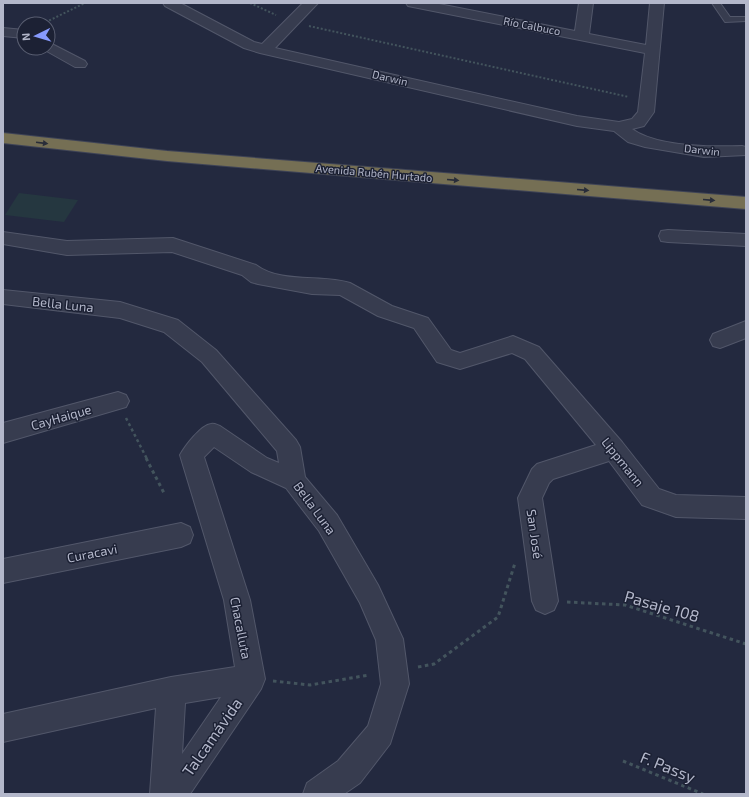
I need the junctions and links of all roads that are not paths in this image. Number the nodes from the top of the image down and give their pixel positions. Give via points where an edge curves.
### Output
1 (170, 3) edge
2 (311, 3) edge
3 (413, 3) edge
4 (586, 3) edge
5 (657, 3) edge
6 (716, 3) edge
7 (746, 19) edge
8 (3, 32) edge
9 (16, 33) edge
10 (582, 36) junction
11 (56, 50) edge
12 (265, 50) junction
13 (651, 50) junction
14 (80, 64) dead end
15 (3, 127) edge
16 (619, 127) junction
17 (3, 138) edge
18 (742, 151) dead end
19 (746, 190) edge
20 (746, 203) edge
21 (668, 236) dead end
22 (3, 238) edge
23 (746, 240) edge
24 (3, 297) edge
25 (746, 329) edge
26 (720, 340) dead end
27 (118, 401) road end
28 (3, 433) edge
29 (614, 449) junction
30 (294, 481) junction
31 (746, 508) edge
32 (181, 535) dead end
33 (3, 571) edge
34 (544, 601) road end
35 (251, 679) junction
36 (171, 692) junction
37 (3, 728) edge
38 (165, 794) edge
39 (172, 794) edge
40 (318, 794) edge

1 - 12 street, Darwin via 249,45
2 - 12 street
3 - 10 street, Río Calbuco
4 - 10 street
5 - 13 street, Darwin
6 - 7 lane via 728,20
8 - 9 street
10 - 13 street, Río Calbuco
11 - 14 street
12 - 16 street, Darwin via 577,121
13 - 16 street, Darwin via 646,112 638,123
15 - 19 highway, Avenida Rubén Hurtado via 161,145
16 - 18 street, Darwin via 634,138 645,142 704,152
17 -> 20 highway, Avenida Rubén Hurtado via 167,156
21 - 23 street
22 - 29 street, Lippmann via 67,248 172,245 249,270 258,277 312,287 343,288 385,312 421,323 444,356 452,359 460,361 513,344 532,353
24 - 30 street, Bella Luna via 120,310 171,326 210,356 288,447
25 - 26 street
27 - 28 street, CayHaique
29 - 31 street, Lippmann via 651,498 676,506
29 - 34 street, San José via 545,471 535,486 530,498
30 - 35 street, Chacalluta via 259,465 212,433 192,455 237,600
30 - 40 street, Bella Luna via 328,523 369,594 389,639 395,684 380,734 349,772
32 - 33 street, Curacavi
35 - 36 street
35 - 39 street, Talcamávida
36 - 37 street
36 - 38 street, Talcamávida

